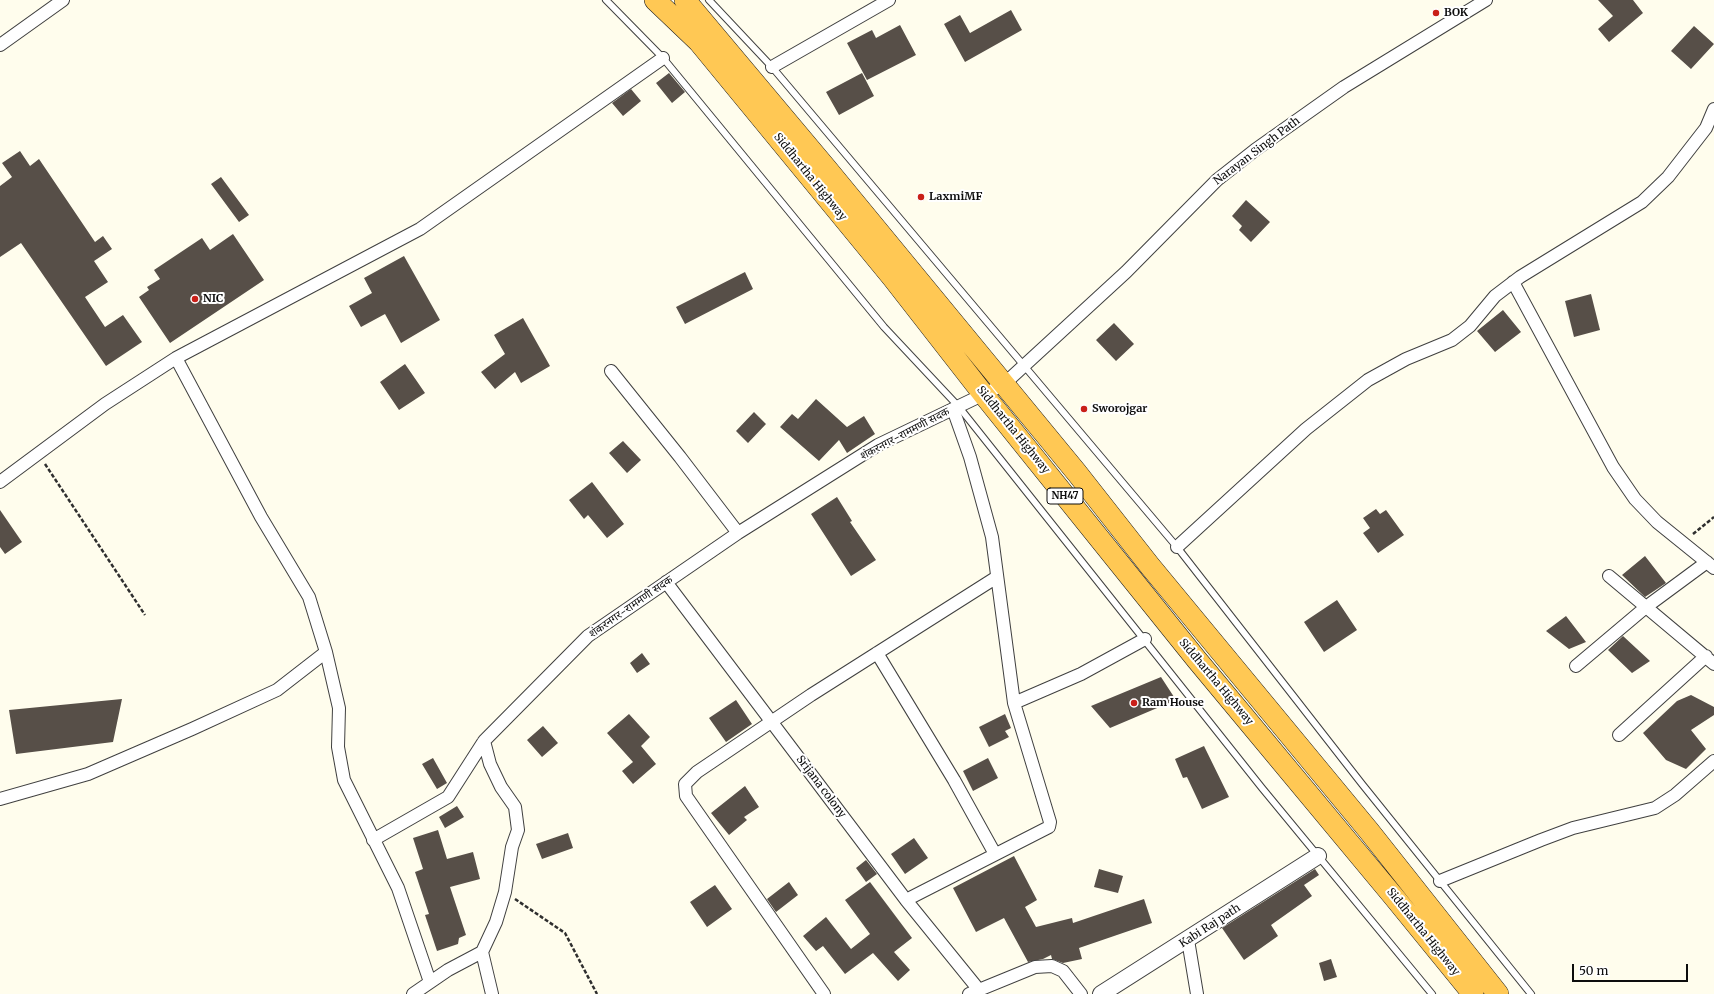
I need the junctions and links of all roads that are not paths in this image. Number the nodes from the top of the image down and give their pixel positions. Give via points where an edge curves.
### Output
1 (63, 0) edge
2 (606, 0) edge
3 (655, 0) edge
4 (685, 0) edge
5 (709, 0) edge
6 (889, 0) edge
7 (1486, 0) edge
8 (0, 45) edge
9 (663, 58) junction
10 (772, 67) junction
11 (1714, 109) edge
12 (1513, 282) junction
13 (176, 358) junction
14 (1024, 366) junction
15 (611, 371) dead end
16 (1003, 385) junction
17 (984, 394) junction
18 (956, 408) junction
19 (0, 482) edge
20 (738, 533) junction
21 (1177, 547) junction
22 (1710, 565) edge
23 (1609, 576) dead end
24 (997, 577) junction
25 (666, 582) junction
26 (1646, 607) junction
27 (1146, 639) junction
28 (326, 652) junction
29 (877, 653) junction
30 (1710, 660) edge
31 (1576, 666) dead end
32 (1014, 703) junction
33 (771, 721) junction
34 (1619, 735) dead end
35 (484, 741) junction
36 (1714, 761) edge
37 (0, 799) edge
38 (373, 840) junction
39 (995, 854) junction
40 (1318, 856) junction
41 (1440, 881) junction
42 (906, 900) junction
43 (1188, 940) junction
44 (482, 952) junction
45 (430, 982) junction
46 (974, 992) edge
47 (413, 994) edge
48 (492, 994) edge
49 (824, 994) edge
50 (1081, 994) edge
51 (1101, 994) edge
52 (1197, 994) edge
53 (1432, 994) edge
54 (1473, 994) edge
55 (1498, 994) edge
56 (1531, 994) edge

1 - 8 street
2 - 9 lane
3 - 17 highway, Siddhartha Highway / NH47 via 699,42 892,277
4 - 16 highway, Siddhartha Highway / NH47 via 744,68
5 - 10 lane
6 - 10 street
7 - 14 street, Narayan Singh Path via 1344,87 1233,167 1126,272
9 - 13 street via 420,229
9 - 18 lane via 884,327
10 - 14 lane
11 - 12 street via 1706,128 1673,171 1642,202
12 - 21 street via 1495,296 1470,326 1452,340 1406,359 1368,380 1306,429
12 - 22 street via 1613,467 1634,499 1682,544
13 - 19 street via 105,404
13 - 28 street via 261,517 309,597
14 - 16 street, Narayan Singh Path
14 - 21 lane
15 - 20 street
16 - 17 street, शंकरनगर-राममणी सदक
16 - 55 highway, Siddhartha Highway / NH47 via 1369,831
17 - 18 street, शंकरनगर-राममणी सदक
17 - 54 highway, Siddhartha Highway / NH47 via 1197,660
18 - 20 street, शंकरनगर-राममणी सदक via 878,446
18 - 24 street via 983,500 992,538
18 - 27 lane
20 - 25 street, शंकरनगर-राममणी सदक
21 - 41 lane
22 - 26 street
23 - 26 street
24 - 29 street
24 - 32 street
25 - 33 street, Srijana colony
25 - 35 street, शंकरनगर-राममणी सदक via 588,636
26 - 30 street
26 - 31 street
27 - 32 street via 1081,674
27 - 40 lane
28 - 37 street via 277,690 88,774
28 - 38 street via 339,708 338,747 344,780
29 - 33 street
29 - 39 street via 954,780
30 - 34 street
32 - 39 street via 1050,822 1046,830
33 - 42 street, Srijana colony
33 - 49 street via 697,772 685,784 686,796
35 - 38 street, शंकरनगर-राममणी सदक via 448,797
35 - 44 street via 490,764 501,787 516,808 518,830 512,847 505,892 496,922
36 - 41 street via 1675,795 1655,808 1573,828
38 - 45 street via 398,888
39 - 42 street
40 - 43 street, Kabi Raj path
40 - 53 lane
41 - 56 lane
42 - 46 street, Srijana colony
43 - 51 street, Kabi Raj path
43 - 52 street
44 - 45 street
44 - 48 street
45 - 47 street
46 - 50 street via 1035,967 1052,966 1064,971

